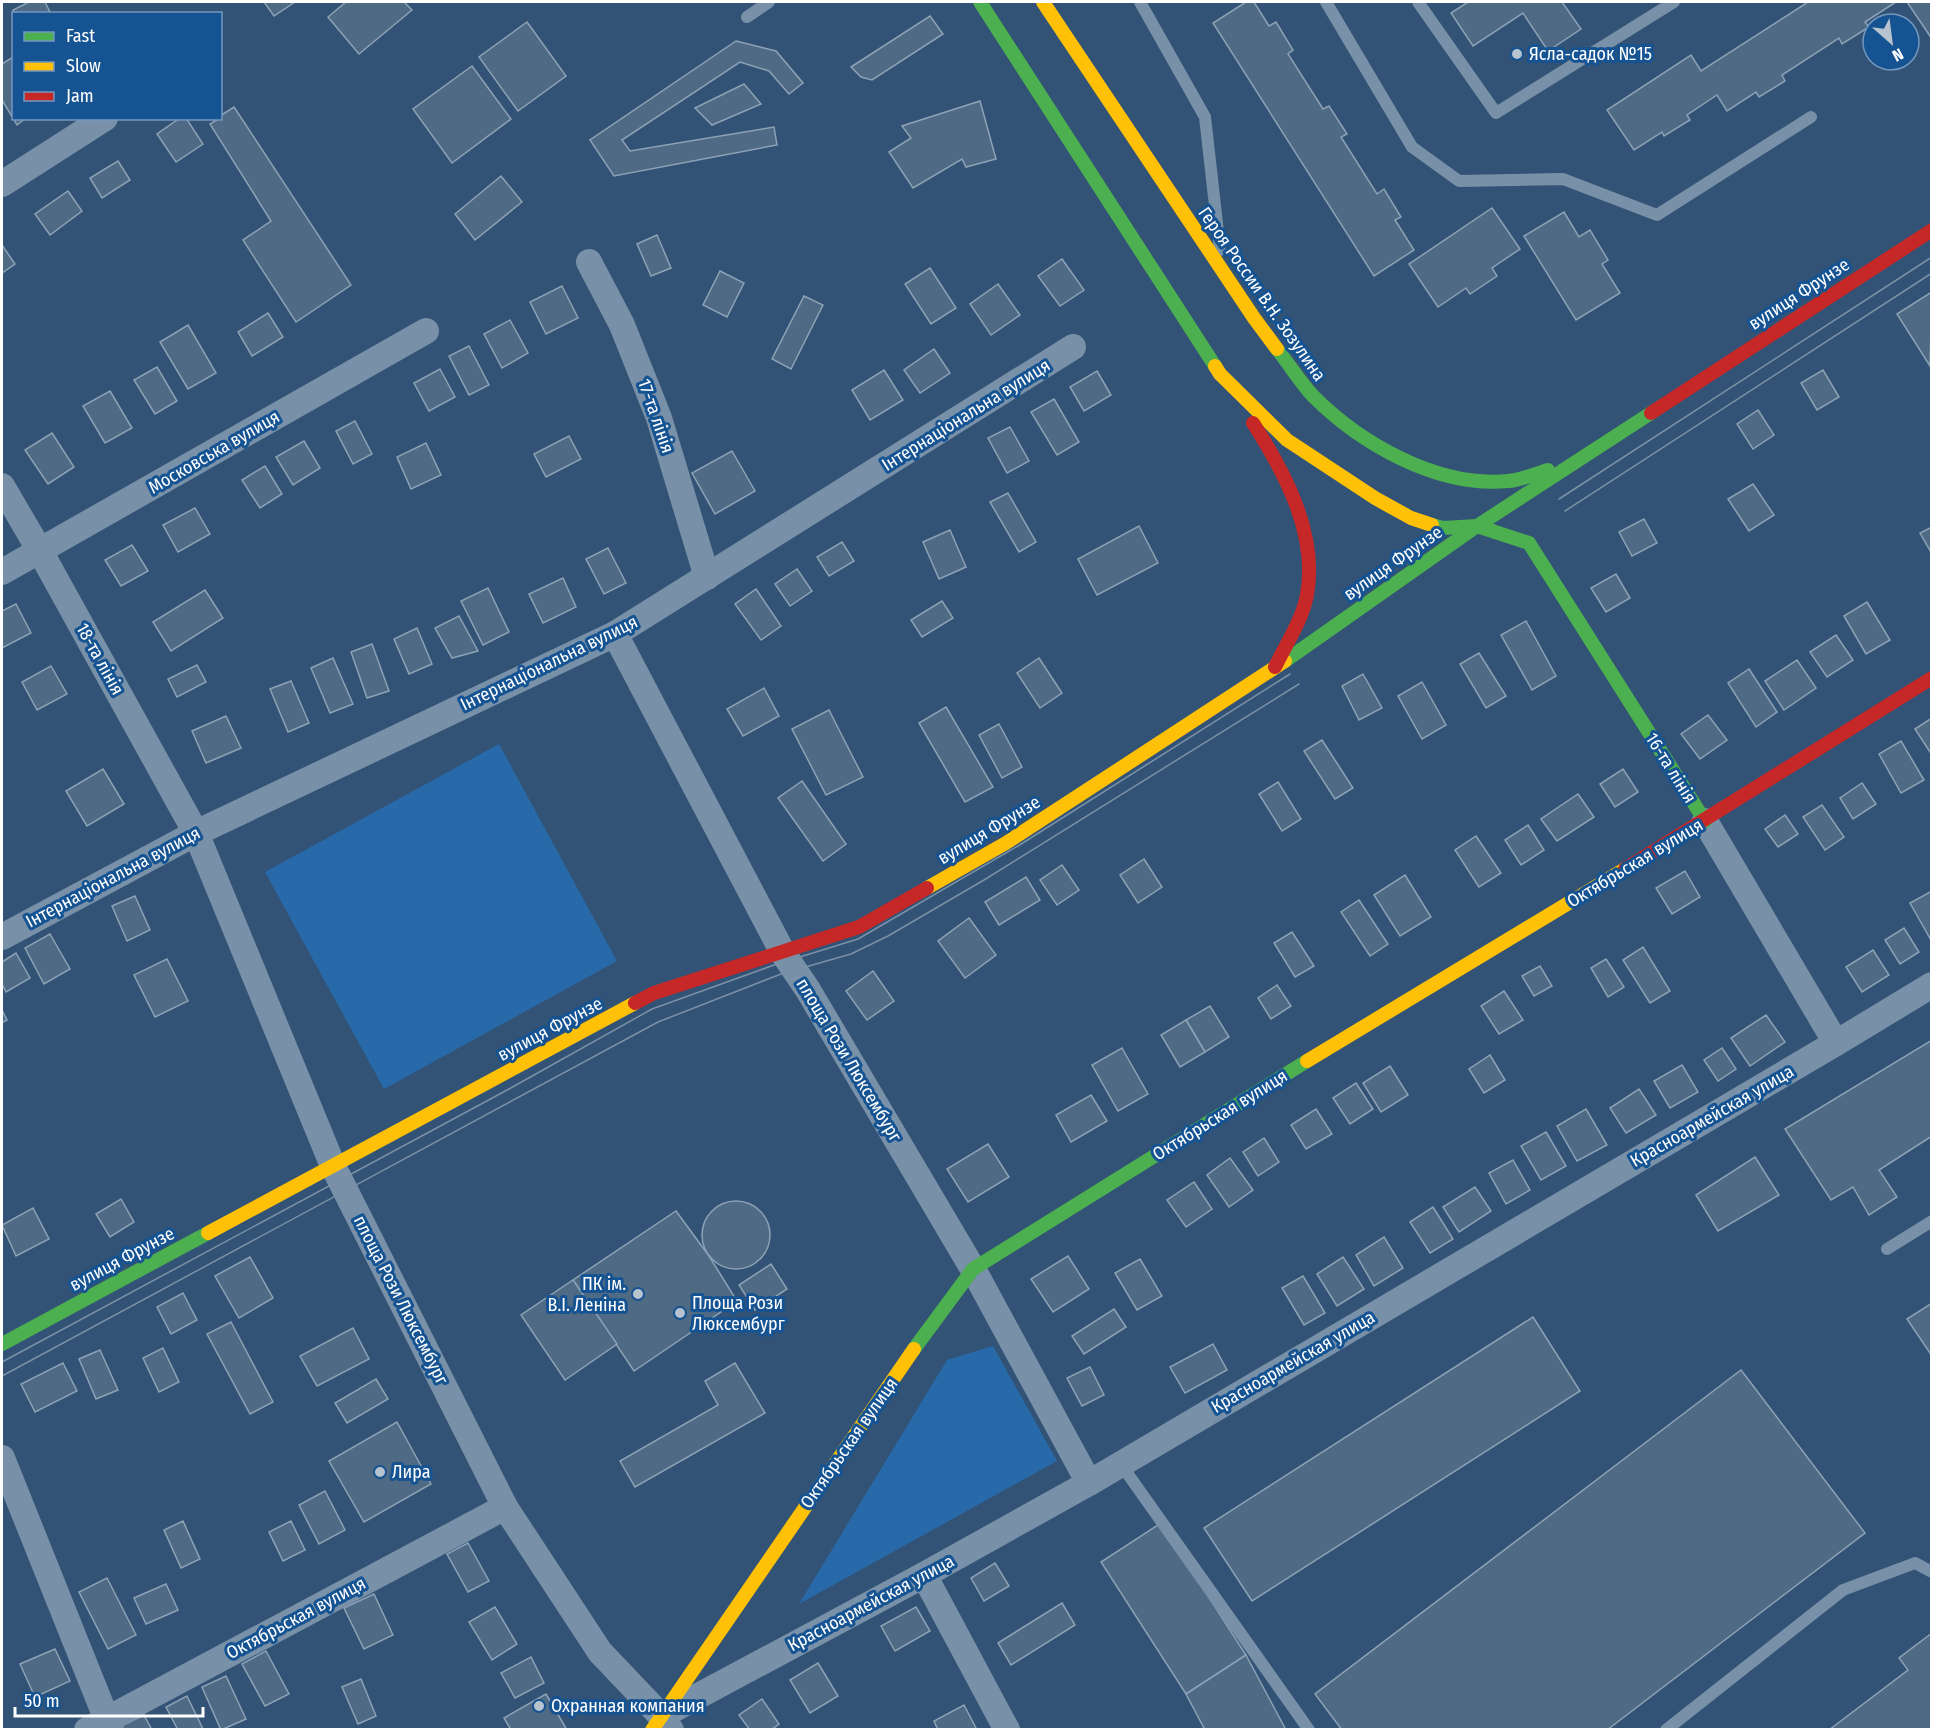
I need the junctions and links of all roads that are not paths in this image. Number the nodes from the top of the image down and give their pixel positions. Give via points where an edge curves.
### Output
1 (769, 2) edge
2 (980, 2) edge
3 (1042, 2) edge
4 (1140, 2) edge
5 (1326, 2) edge
6 (1418, 2) edge
7 (1674, 2) edge
8 (747, 17) dead end
9 (1811, 117) dead end
10 (102, 120) edge
11 (2, 184) edge
12 (1932, 230) edge
13 (589, 262) dead end
14 (1223, 272) junction
15 (426, 331) dead end
16 (1073, 347) dead end
17 (1220, 374) junction
18 (1576, 462) junction
19 (2, 486) edge
20 (1477, 526) junction
21 (40, 551) junction
22 (2, 572) edge
23 (707, 577) junction
24 (615, 634) junction
25 (1275, 667) junction
26 (1932, 678) edge
27 (1705, 821) junction
28 (196, 833) junction
29 (2, 936) edge
30 (783, 953) junction
31 (1932, 985) edge
32 (1836, 1043) junction
33 (333, 1166) junction
34 (1932, 1221) edge
35 (1887, 1249) dead end
36 (973, 1269) junction
37 (2, 1344) edge
38 (2, 1458) edge
39 (1120, 1463) junction
40 (1089, 1483) junction
41 (505, 1507) junction
42 (1932, 1572) edge
43 (924, 1575) junction
44 (661, 1725) edge
45 (102, 1726) edge
46 (1007, 1730) edge
47 (1309, 1730) edge
48 (1666, 1730) edge

1 - 8 lane
2 - 17 street
3 - 14 street, Героя России В.Н. Зозулина
4 - 14 lane via 1205,117
5 - 9 lane via 1412,147 1459,181 1563,179 1657,214
6 - 7 lane via 1496,113
10 - 11 street
12 - 18 street, вулиця Фрунзе
13 - 23 street, 17-та лінія via 622,325 659,418
14 - 18 street, Героя России В.Н. Зозулина via 1312,395 1347,425 1391,454 1436,473 1475,480 1509,481
15 - 21 street, Московська вулиця
16 - 23 street, Інтернаціональна вулиця
17 - 20 street via 1287,440 1375,498 1411,518 1443,528
17 - 25 street via 1282,472 1299,515 1309,556 1307,596
18 - 20 street, вулиця Фрунзе
19 - 21 street, 18-та лінія
20 - 25 street, вулиця Фрунзе
20 - 27 street, 16-та лінія via 1528,543
21 - 22 street, Московська вулиця
21 - 28 street, 18-та лінія
23 - 24 street, Інтернаціональна вулиця
24 - 28 street, Інтернаціональна вулиця
24 - 30 street, площа Рози Люксембург
25 - 30 street, вулиця Фрунзе via 1006,843 859,927
26 - 27 street, Октябрьская вулиця
27 - 32 street, 16-та лінія
27 - 36 street, Октябрьская вулиця via 1230,1107
28 - 29 street, Інтернаціональна вулиця
28 - 33 street, площа Рози Люксембург
30 - 33 street, вулиця Фрунзе via 654,993
30 - 36 street, площа Рози Люксембург
31 - 32 street, Красноармейская улица
32 - 39 street, Красноармейская улица
33 - 37 street, вулиця Фрунзе
33 - 41 street, площа Рози Люксембург
34 - 35 lane
36 - 40 street, площа Рози Люксембург
36 - 44 street, Октябрьская вулиця via 941,1310
38 - 45 street
39 - 40 street, Красноармейская улица
39 - 47 lane
40 - 43 street, Красноармейская улица
41 - 44 street, площа Рози Люксембург via 600,1652
41 - 45 street, Октябрьская вулиця
42 - 48 lane via 1915,1563 1843,1590
43 - 44 street, Красноармейская улица
43 - 46 street

